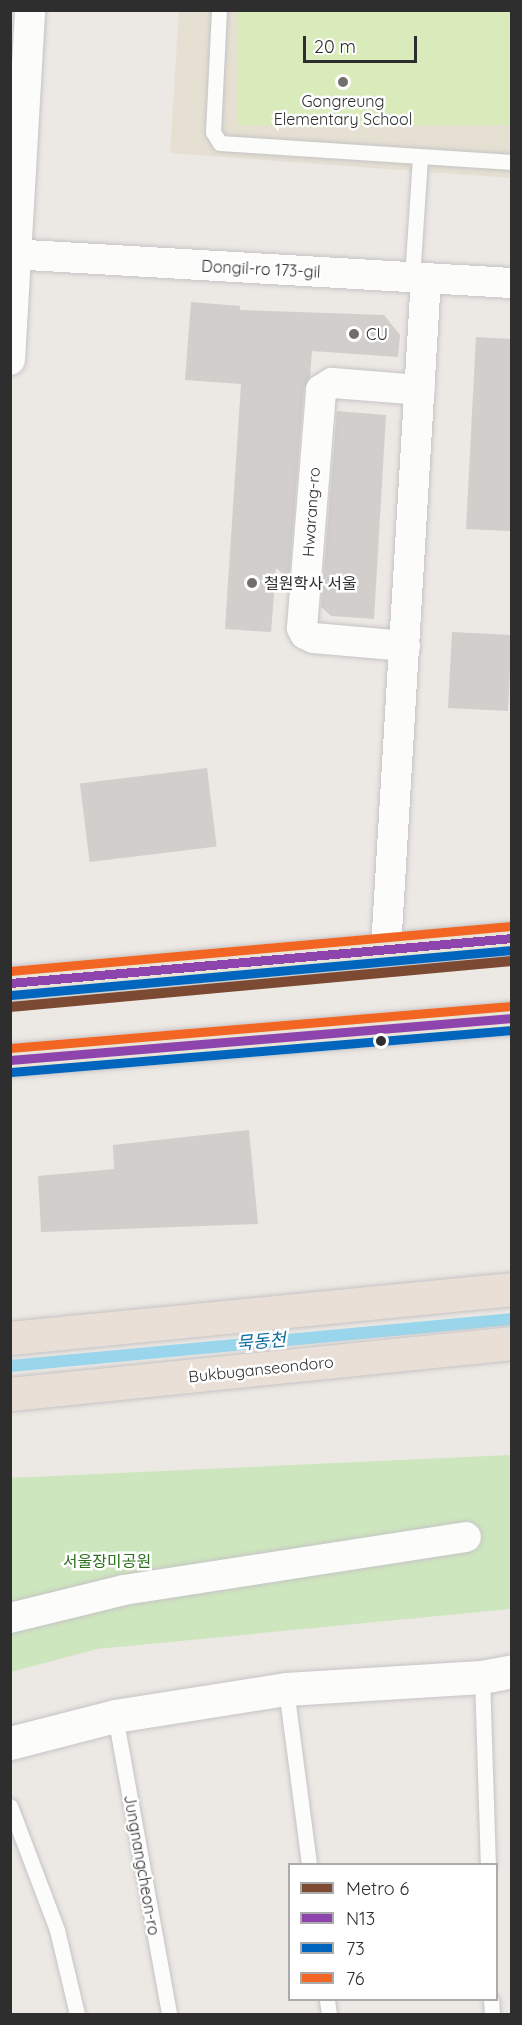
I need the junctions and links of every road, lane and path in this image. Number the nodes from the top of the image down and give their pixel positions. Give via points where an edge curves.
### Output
1 (30, 10) edge
2 (219, 10) edge
3 (18, 97) edge
4 (420, 157) junction
5 (512, 162) edge
6 (13, 255) edge
7 (419, 278) junction
8 (512, 283) edge
9 (10, 360) edge
10 (420, 390) junction
11 (405, 646) junction
12 (512, 938) edge
13 (386, 949) junction
14 (10, 983) edge
15 (512, 1018) edge
16 (10, 1060) edge
17 (512, 1289) edge
18 (10, 1338) edge
19 (512, 1343) edge
20 (10, 1394) edge
21 (466, 1537) dead end
22 (10, 1618) edge
23 (497, 1674) edge
24 (286, 1689) junction
25 (115, 1716) junction
26 (10, 1743) edge
27 (10, 1806) edge
28 (309, 1863) edge
29 (488, 1863) edge
30 (77, 2014) edge
31 (169, 2014) edge

1 - 3 street
2 - 4 lane via 213,132 220,143
3 - 6 street
4 - 5 lane
4 - 7 lane
6 - 7 street, Dongil-ro 173-gil
6 - 9 street
7 - 8 street, Dongil-ro 173-gil
7 - 10 street
10 - 11 street
10 - 11 street, Hwarang-ro via 332,383 321,390 302,628 313,639
11 - 13 street
12 - 13 main road
13 - 14 main road
15 - 16 main road
17 - 18 highway
19 - 20 highway, Bukbuganseondoro
21 - 22 street via 124,1590
23 - 24 main road
23 - 29 lane
24 - 25 main road
24 - 28 lane
25 - 26 main road
25 - 31 lane, Jungnangcheon-ro
27 - 30 lane via 57,1930

